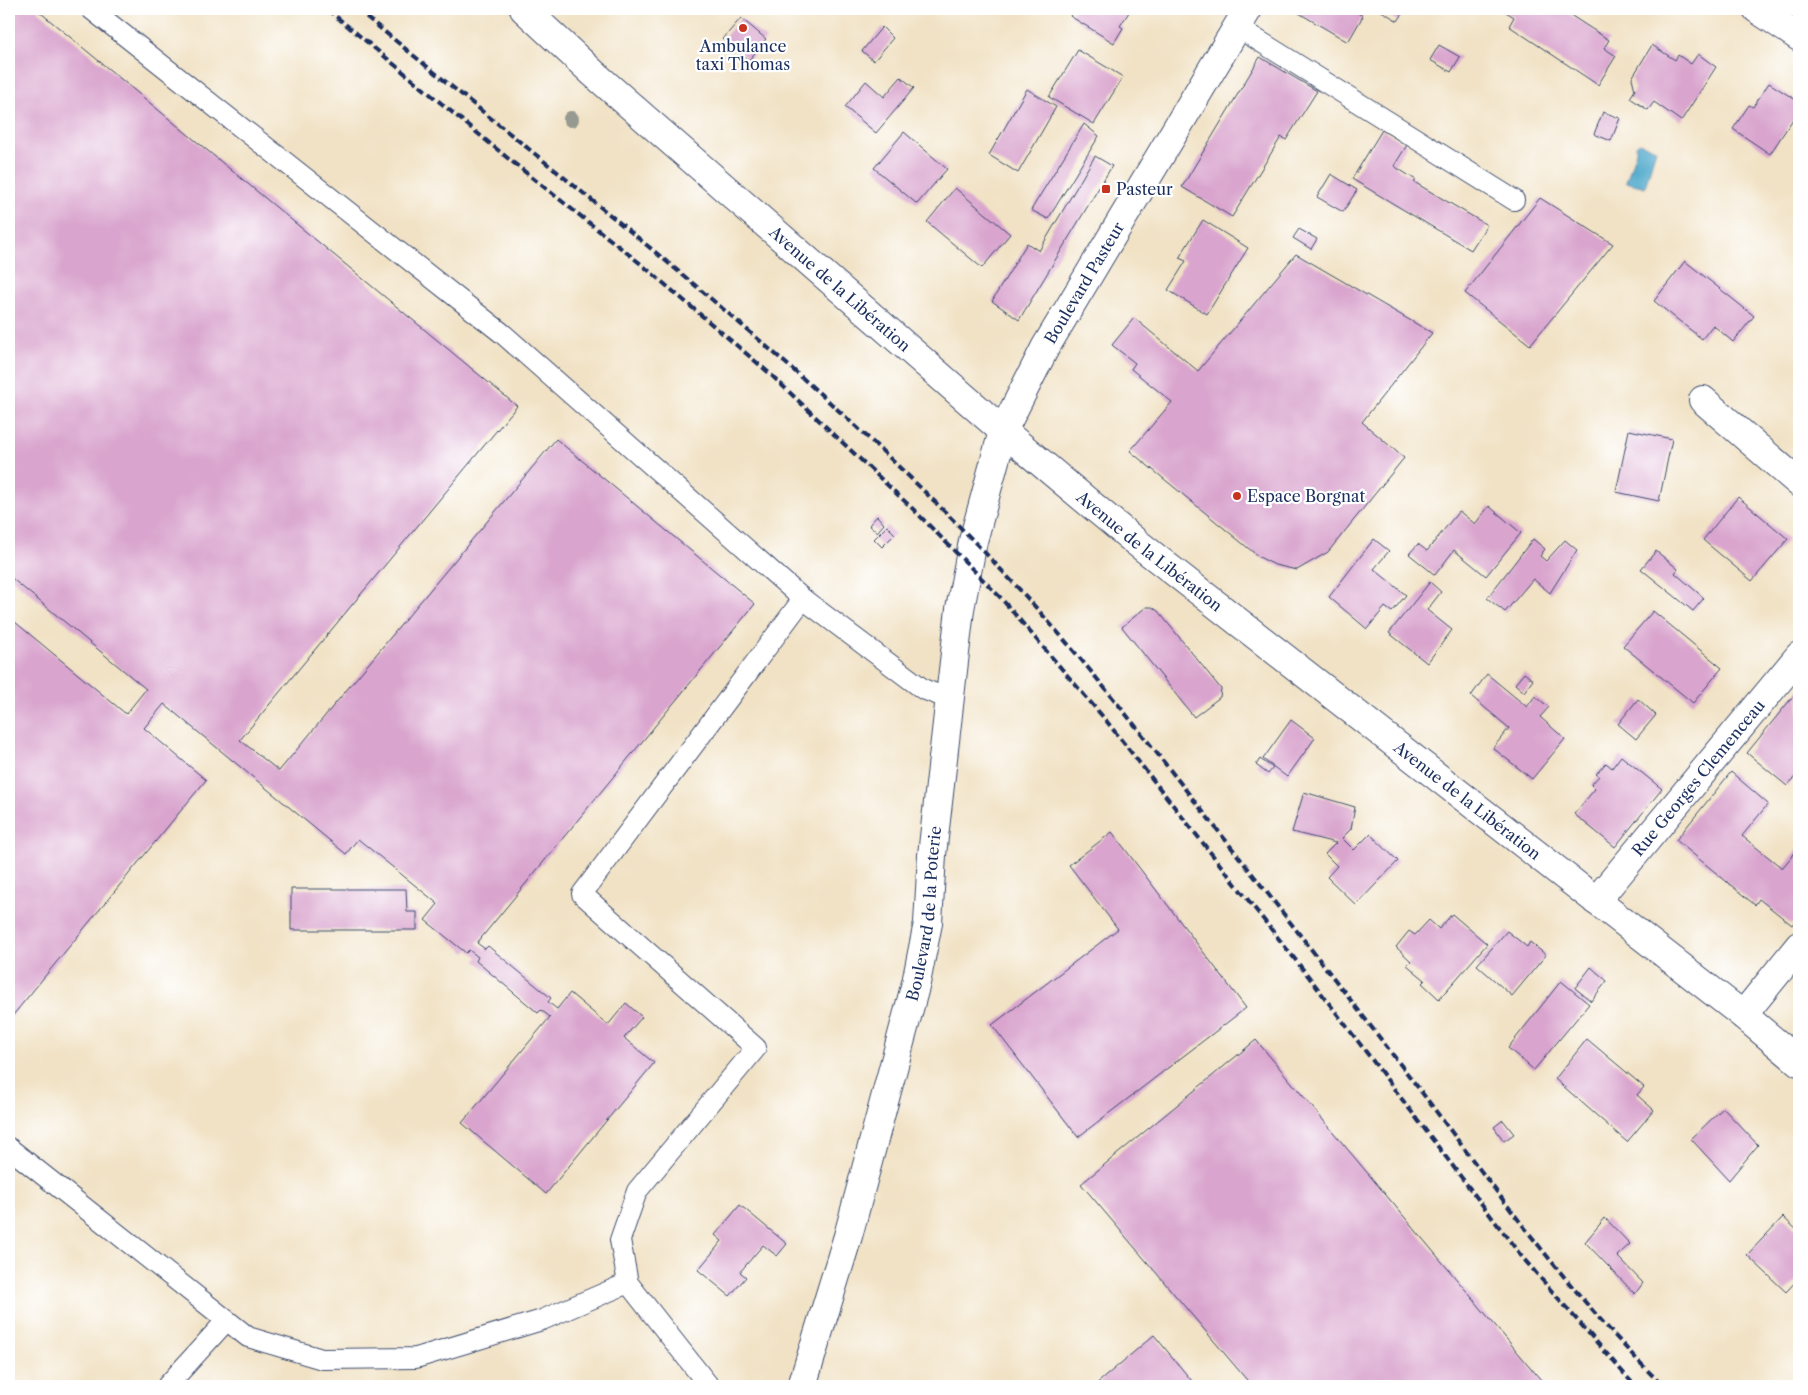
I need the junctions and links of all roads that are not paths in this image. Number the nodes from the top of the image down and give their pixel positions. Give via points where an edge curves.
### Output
1 (91, 9) edge
2 (524, 9) edge
3 (1756, 9) edge
4 (1243, 18) edge
5 (1799, 37) edge
6 (1514, 200) dead end
7 (1703, 400) dead end
8 (1003, 431) junction
9 (1799, 483) edge
10 (803, 598) junction
11 (1799, 656) edge
12 (949, 699) junction
13 (1596, 900) junction
14 (1799, 946) edge
15 (1743, 1015) junction
16 (1799, 1062) edge
17 (9, 1148) edge
18 (628, 1283) junction
19 (226, 1322) junction
20 (167, 1386) edge
21 (709, 1386) edge
22 (802, 1386) edge

1 - 10 lane via 503,334
2 - 8 street, Avenue de la Libération
3 - 5 street
4 - 6 lane
4 - 8 street, Boulevard Pasteur via 1045,348
7 - 9 street
8 - 12 street, Boulevard de la Poterie via 973,542 960,609
8 - 13 street, Avenue de la Libération via 1136,542
10 - 12 lane via 923,689
10 - 18 lane via 582,894 756,1048 638,1191 620,1240
11 - 13 street, Rue Georges Clemenceau
12 - 22 street, Boulevard de la Poterie via 928,923 916,983 848,1236
13 - 15 street, Avenue de la Libération
14 - 15 street
15 - 16 street, Avenue de la Libération
17 - 19 lane
18 - 19 lane via 542,1320 416,1358 322,1359 248,1337
18 - 21 lane
19 - 20 lane

